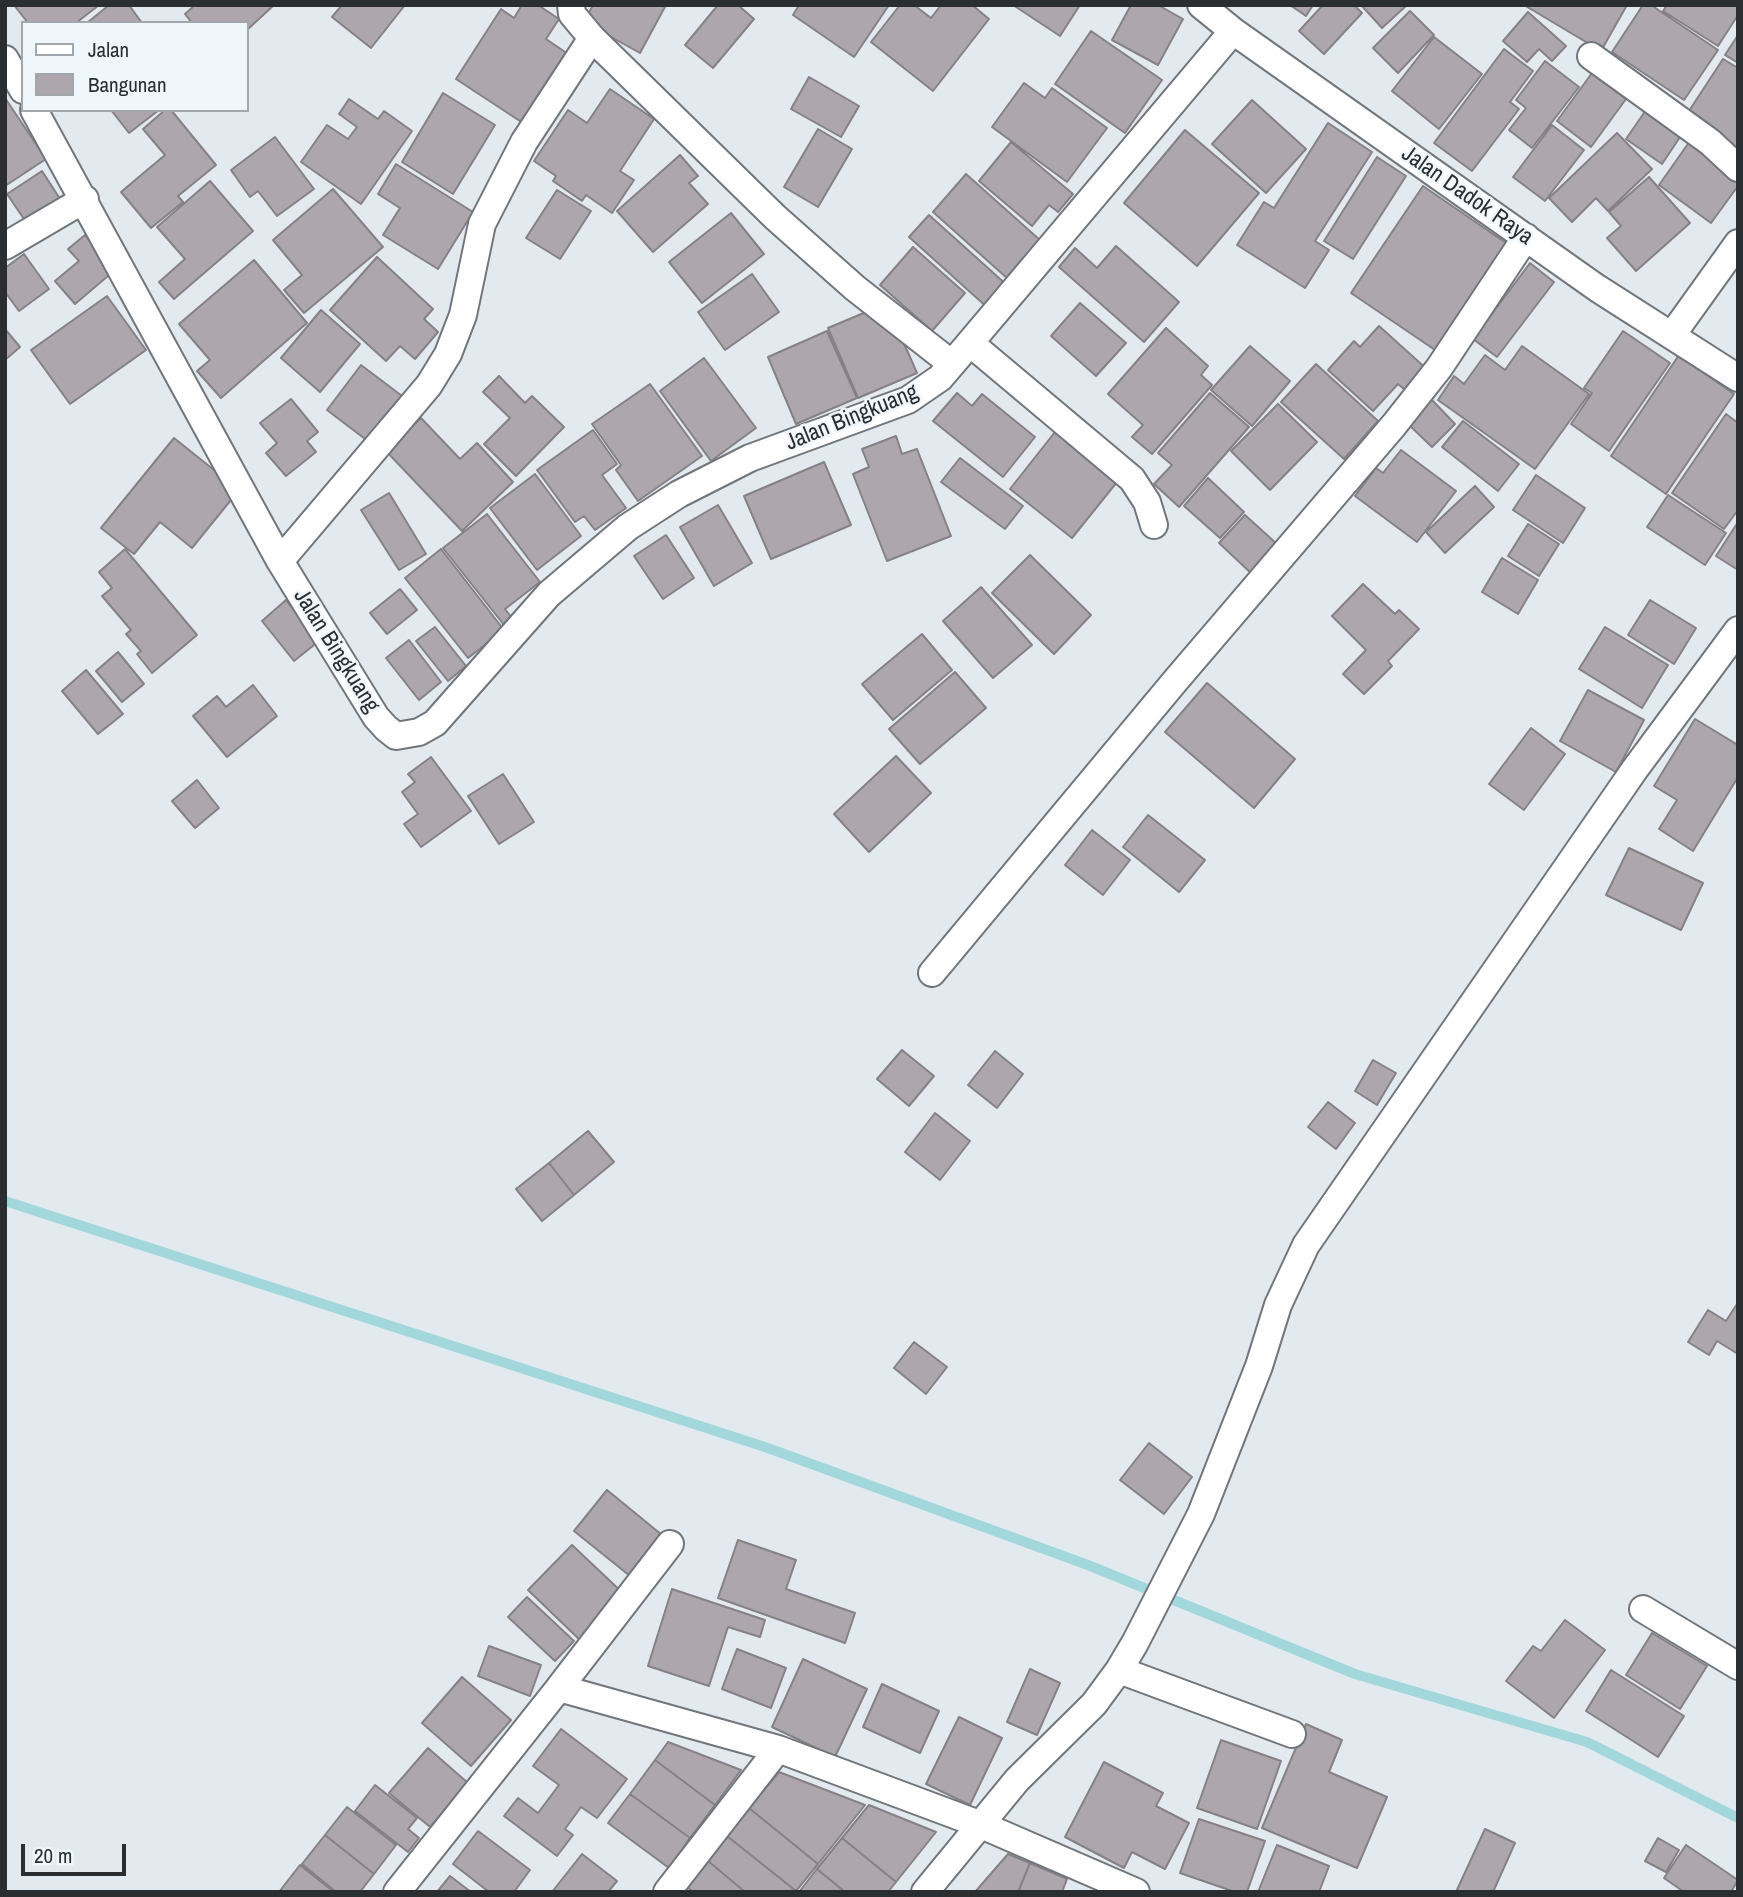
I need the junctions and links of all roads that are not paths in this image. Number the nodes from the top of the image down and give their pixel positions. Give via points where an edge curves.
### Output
1 (571, 5) edge
2 (1201, 5) edge
3 (1233, 31) junction
4 (592, 38) junction
5 (1591, 55) dead end
6 (5, 59) edge
7 (21, 87) edge
8 (35, 112) edge
9 (1738, 168) edge
10 (85, 199) junction
11 (1526, 237) junction
12 (1738, 243) edge
13 (5, 246) edge
14 (1672, 335) junction
15 (970, 344) junction
16 (952, 364) junction
17 (1738, 378) edge
18 (1154, 526) dead end
19 (280, 561) junction
20 (1738, 630) edge
21 (932, 973) dead end
22 (670, 1544) dead end
23 (1643, 1609) dead end
24 (1738, 1666) edge
25 (1119, 1670) junction
26 (559, 1688) junction
27 (1292, 1734) dead end
28 (778, 1749) junction
29 (979, 1824) junction
30 (397, 1892) edge
31 (667, 1892) edge
32 (925, 1892) edge
33 (1136, 1892) edge

1 - 4 street via 572,14
2 - 3 street, Jalan Dadok Raya
3 - 11 street, Jalan Dadok Raya
3 - 15 street, Jalan Bingkuang
4 - 16 street via 775,218
4 - 19 street via 524,142 482,224 463,315 448,354 429,385
5 - 9 street via 1710,142
6 - 7 street
8 - 10 street, Jalan Bingkuang
10 - 13 street
10 - 19 street, Jalan Bingkuang
11 - 14 street, Jalan Dadok Raya
11 - 21 street via 1439,368 1394,425
12 - 14 street
14 - 17 street, Jalan Dadok Raya
15 - 16 street, Jalan Bingkuang
15 - 18 street via 1132,479 1147,502
16 - 19 street, Jalan Bingkuang via 908,400 750,458 679,494 628,527 549,594 435,723 419,732 397,736 386,729
20 - 25 street via 1635,769 1306,1245 1278,1305 1201,1514
22 - 26 street
23 - 24 street
25 - 27 street
25 - 29 street via 1094,1704
26 - 28 street
26 - 30 street
28 - 29 street
28 - 31 street
29 - 32 street
29 - 33 street

